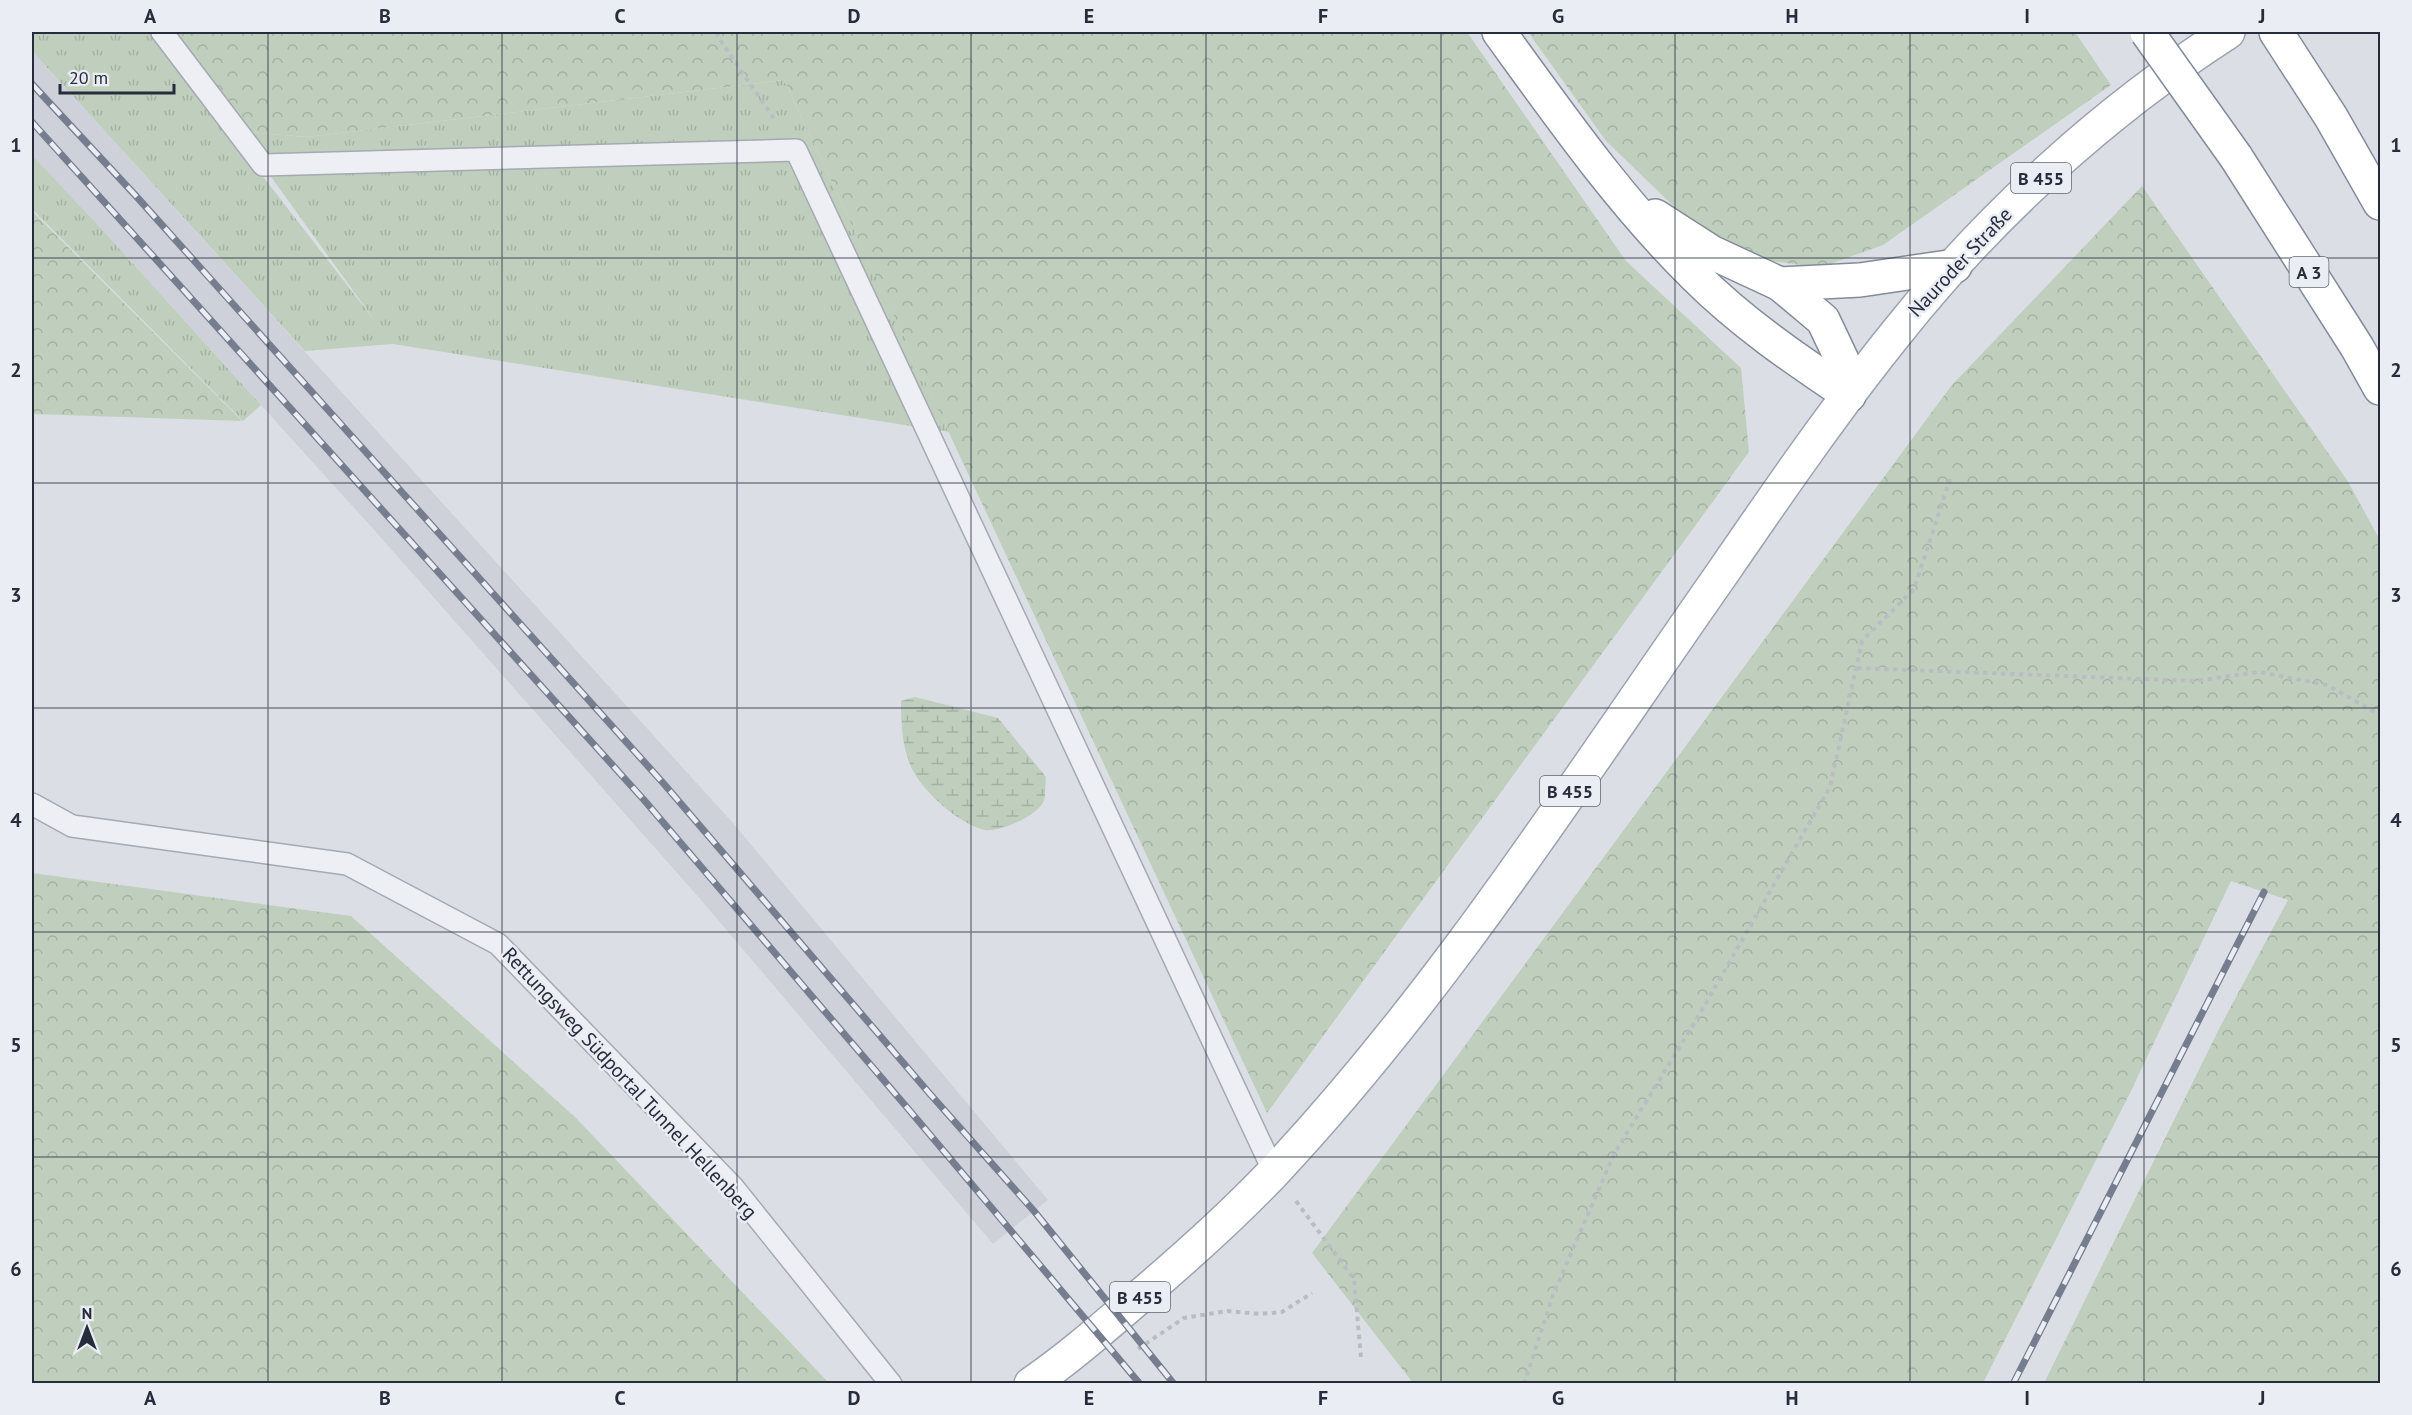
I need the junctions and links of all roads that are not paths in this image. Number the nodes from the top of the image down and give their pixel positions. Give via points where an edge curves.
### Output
1 (162, 32) edge
2 (1499, 32) edge
3 (2147, 32) edge
4 (2228, 32) edge
5 (2276, 32) edge
6 (1616, 190) junction
7 (2380, 203) edge
8 (1955, 266) junction
9 (1780, 284) junction
10 (2380, 388) edge
11 (1849, 395) junction
12 (32, 804) edge
13 (1274, 1172) junction
14 (891, 1383) edge
15 (1031, 1383) edge

1 - 13 lane via 263,165 796,150
2 - 6 main road
3 - 10 main road, A 3, bridge via 2236,156
4 - 8 main road, Nauroder Straße / B 455 via 2135,98 2072,150 2012,205
5 - 7 main road
6 - 9 main road via 1711,252
6 - 11 main road via 1695,276 1781,350
8 - 9 main road via 1860,280
8 - 11 main road, Nauroder Straße / B 455 via 1899,328
9 - 11 main road via 1823,320 1842,360
11 - 13 main road, B 455 via 1474,928 1374,1058
12 - 14 lane, Rettungsweg Südportal Tunnel Hellenberg via 72,826 347,864 498,944 733,1187
13 - 15 main road, B 455 via 1180,1263 1065,1360

